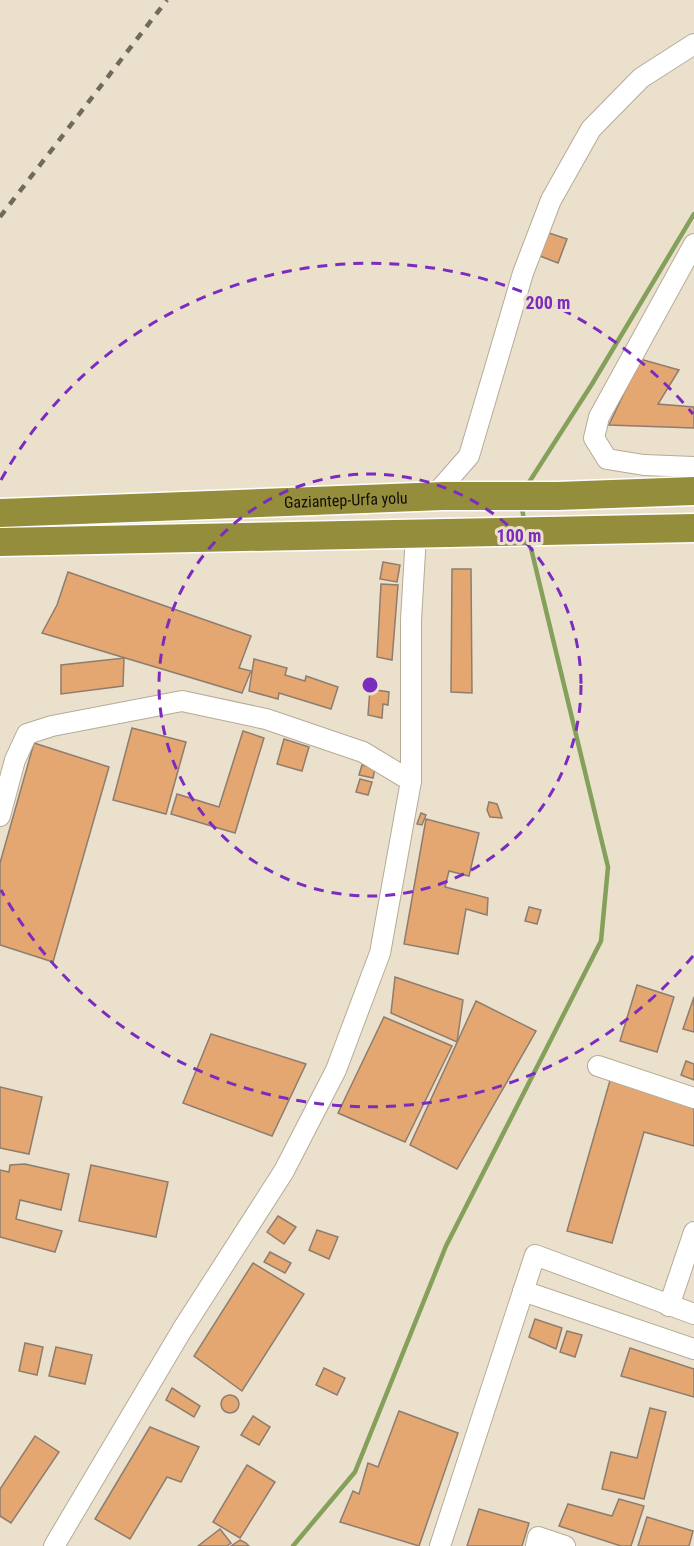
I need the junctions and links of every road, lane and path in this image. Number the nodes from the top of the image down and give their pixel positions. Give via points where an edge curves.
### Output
1 (694, 44) edge
2 (694, 244) edge
3 (694, 468) edge
4 (694, 491) edge
5 (433, 497) junction
6 (0, 513) edge
7 (694, 528) edge
8 (416, 535) junction
9 (0, 542) edge
10 (411, 780) junction
11 (0, 816) edge
12 (598, 1066) dead end
13 (694, 1098) edge
14 (694, 1232) edge
15 (523, 1291) junction
16 (669, 1306) junction
17 (694, 1314) edge
18 (694, 1348) edge
19 (54, 1546) edge
20 (440, 1546) edge
21 (536, 1546) edge
22 (565, 1546) edge

1 - 5 street via 641,78 591,129 551,200 527,262 469,456
2 - 3 street via 598,417 594,438 607,459
4 - 5 highway, Gaziantep-Urfa yolu
5 - 6 highway, Gaziantep-Urfa yolu
7 - 8 highway
8 - 9 highway
8 - 10 street via 411,620
10 - 11 street via 363,752 266,719 182,701 27,734 15,760
10 - 19 street via 380,953 336,1070 284,1172 182,1330
12 - 13 street
14 - 16 street
15 - 16 street via 535,1255
15 - 18 street
15 - 20 street
16 - 17 street
21 - 22 street via 538,1537

